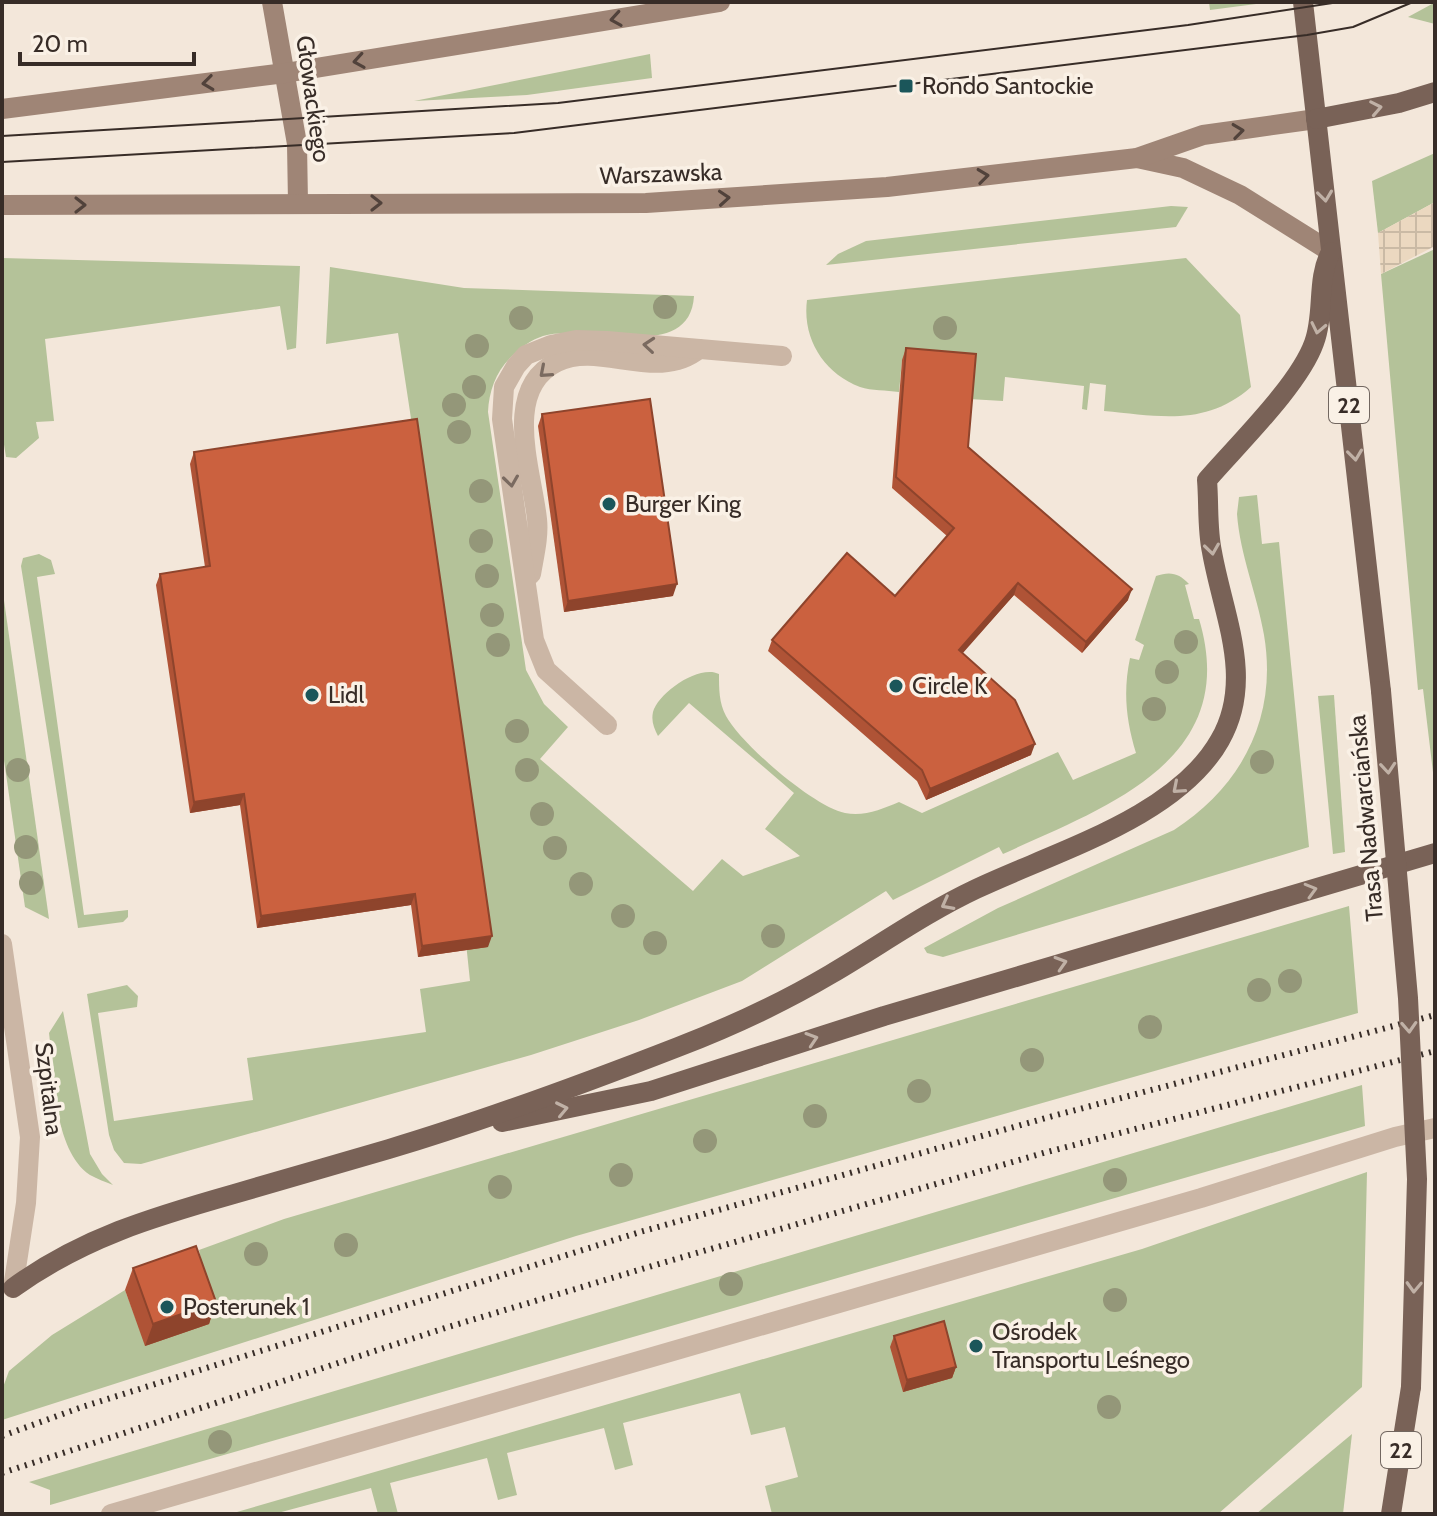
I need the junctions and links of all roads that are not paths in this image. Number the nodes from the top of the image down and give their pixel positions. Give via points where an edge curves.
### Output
1 (272, 2) edge
2 (720, 2) edge
3 (1303, 2) edge
4 (285, 73) junction
5 (1435, 92) edge
6 (2, 109) edge
7 (1316, 119) junction
8 (1137, 158) junction
9 (298, 203) junction
10 (2, 205) edge
11 (1331, 252) junction
12 (782, 356) dead end
13 (607, 725) dead end
14 (1435, 853) edge
15 (2, 944) edge
16 (1435, 1128) edge
17 (431, 1136) junction
18 (7, 1292) edge
19 (111, 1514) edge
20 (1391, 1514) edge

1 - 4 main road, Głowackiego
2 -> 4 main road
3 - 7 main road, 22
4 -> 6 main road
4 - 9 main road, Głowackiego via 297,144
7 -> 5 main road
8 -> 7 main road, Warszawska via 1203,135
7 -> 11 main road, Trasa Nadwarciańska / 22
9 -> 8 main road, Warszawska via 646,203 887,187
8 - 11 main road via 1183,168 1240,195
10 -> 9 main road, Warszawska
11 -> 17 main road via 1318,331 1305,364 1207,480 1211,550 1236,652 1236,681 1233,709 1221,739 1200,768 1141,815 972,891 780,1001 678,1047
11 -> 20 main road, Trasa Nadwarciańska / 22, bridge via 1381,691 1408,998 1417,1179 1411,1387
12 -> 13 street via 576,340 526,355 504,387 502,419 534,640 546,670
17 -> 14 main road via 651,1091 884,1016
15 - 18 street, Szpitalna via 30,1137 26,1203
16 - 19 street
17 - 18 main road via 130,1226 80,1246

